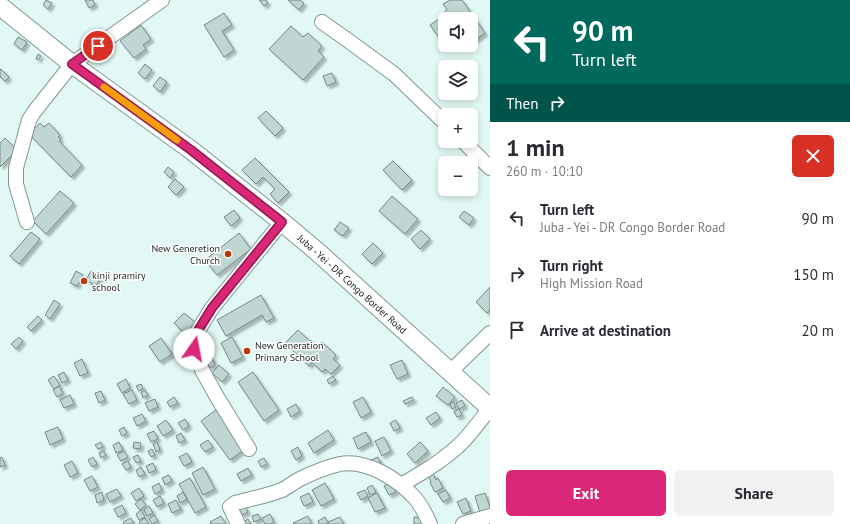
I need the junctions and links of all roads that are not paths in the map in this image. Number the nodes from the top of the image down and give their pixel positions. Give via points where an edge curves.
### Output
1 (162, 0) edge
2 (0, 6) edge
3 (322, 22) dead end
4 (72, 64) junction
5 (438, 116) edge
6 (471, 148) edge
7 (490, 168) edge
8 (26, 222) dead end
9 (282, 222) junction
10 (490, 332) edge
11 (450, 372) junction
12 (490, 408) edge
13 (249, 449) dead end
14 (401, 485) junction
15 (490, 516) edge
16 (238, 524) edge
17 (430, 524) edge
18 (462, 524) edge

1 - 4 street
2 - 4 main road, Juba - Yei - DR Congo Border Road
3 - 5 street via 394,74
4 - 8 street via 29,120 16,168 16,184
4 - 9 main road, Juba - Yei - DR Congo Border Road via 191,150
6 - 7 street
9 - 11 main road, Juba - Yei - DR Congo Border Road
9 - 13 street via 212,308 193,342 202,370
10 - 11 street
11 - 12 main road, Juba - Yei - DR Congo Border Road
12 - 14 street via 456,448 430,468
14 - 16 street via 372,468 357,464 341,464 300,479 282,490 235,503 230,508
14 - 17 street via 415,498
15 - 18 street

